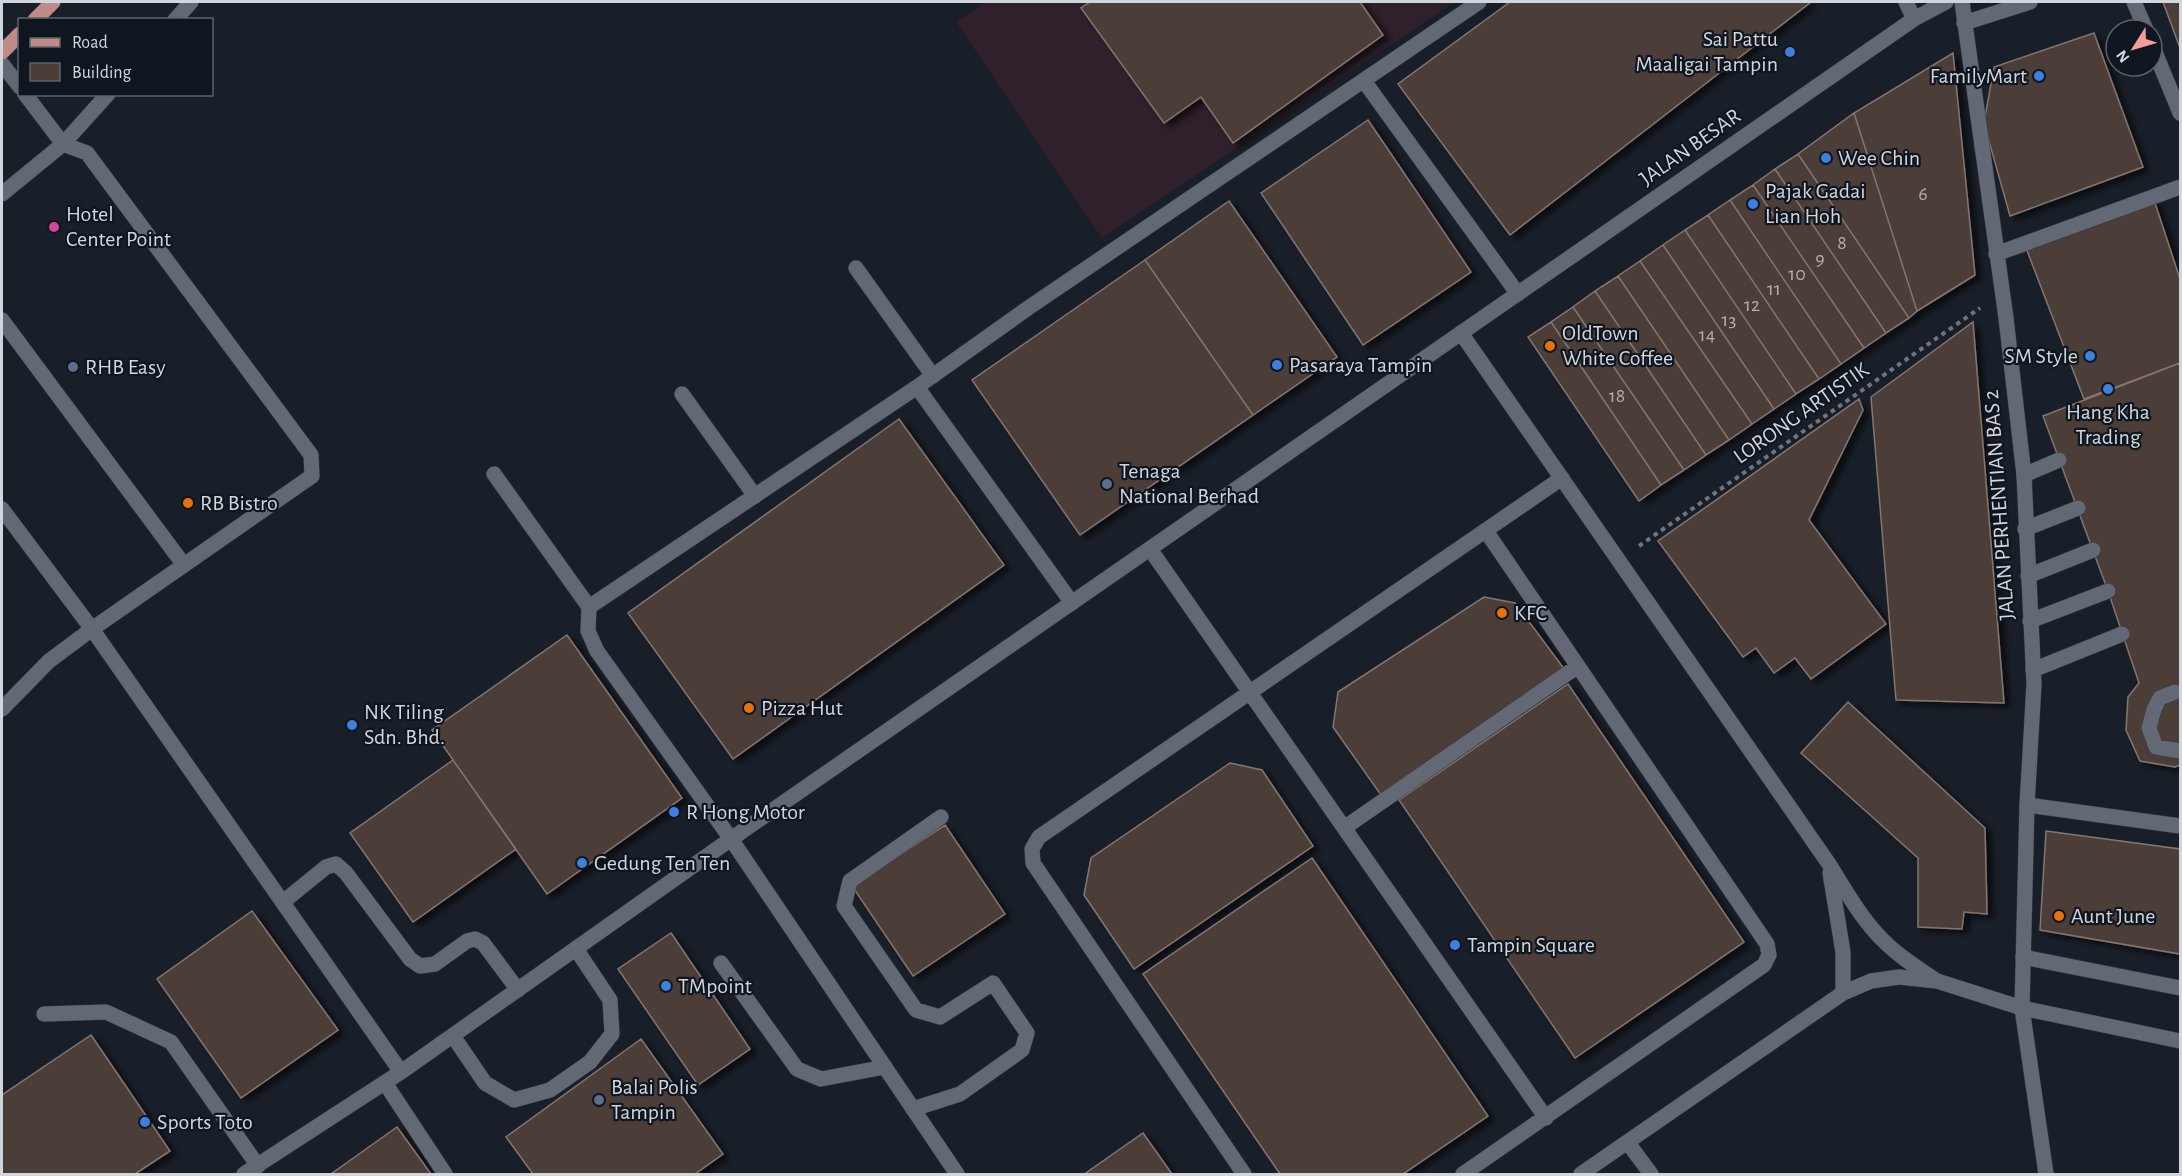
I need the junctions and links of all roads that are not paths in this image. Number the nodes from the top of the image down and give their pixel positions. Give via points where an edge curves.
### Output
1 (53, 2) edge
2 (191, 2) edge
3 (1479, 2) edge
4 (1906, 2) edge
5 (1946, 2) edge
6 (1962, 2) edge
7 (2030, 2) edge
8 (2133, 3) edge
9 (36, 18) edge
10 (177, 18) edge
11 (2140, 18) edge
12 (1914, 19) junction
13 (1964, 23) junction
14 (18, 36) edge
15 (2, 52) edge
16 (2, 63) edge
17 (2164, 73) edge
18 (1364, 81) junction
19 (18, 84) edge
20 (27, 96) edge
21 (106, 96) edge
22 (2181, 113) edge
23 (63, 144) junction
24 (2181, 187) edge
25 (2, 194) edge
26 (1996, 254) junction
27 (856, 268) dead end
28 (1518, 294) junction
29 (2, 320) edge
30 (1461, 333) junction
31 (933, 376) junction
32 (917, 387) junction
33 (682, 394) dead end
34 (2059, 460) dead end
35 (494, 474) dead end
36 (2024, 475) junction
37 (1562, 477) junction
38 (755, 496) junction
39 (2078, 508) dead end
40 (2, 509) edge
41 (2025, 529) junction
42 (1486, 531) junction
43 (1150, 549) junction
44 (2093, 550) dead end
45 (184, 565) junction
46 (2028, 576) junction
47 (2108, 591) dead end
48 (1072, 603) junction
49 (589, 607) junction
50 (2030, 621) junction
51 (92, 629) junction
52 (2122, 634) dead end
53 (1578, 666) junction
54 (2033, 670) junction
55 (1249, 692) junction
56 (2175, 692) dead end
57 (2, 709) edge
58 (2181, 751) edge
59 (2027, 805) junction
60 (941, 818) dead end
61 (2181, 826) edge
62 (1344, 828) junction
63 (731, 839) junction
64 (1829, 864) junction
65 (282, 902) junction
66 (576, 949) junction
67 (2023, 957) junction
68 (721, 963) dead end
69 (1937, 981) junction
70 (2181, 988) edge
71 (518, 990) junction
72 (1843, 993) junction
73 (2022, 1008) junction
74 (44, 1014) dead end
75 (453, 1036) junction
76 (2181, 1041) edge
77 (885, 1067) junction
78 (401, 1072) junction
79 (385, 1083) junction
80 (913, 1109) junction
81 (1546, 1118) junction
82 (1628, 1143) junction
83 (258, 1166) junction
84 (244, 1174) edge
85 (445, 1174) edge
86 (957, 1174) edge
87 (1244, 1174) edge
88 (1463, 1174) edge
89 (1581, 1174) edge
90 (1651, 1174) edge
91 (2046, 1174) edge

1 - 9 main road
2 - 10 street
3 - 18 street
4 - 12 street
5 - 12 street, JALAN BESAR
6 - 13 street, JALAN PERHENTIAN BAS 2
7 - 13 street
8 - 11 street
12 - 28 street, JALAN BESAR
13 - 26 street, JALAN PERHENTIAN BAS 2
14 - 15 main road
16 - 19 street
17 - 22 street
18 - 28 street
18 - 31 street
20 - 23 street
21 - 23 street
23 - 25 street
23 - 45 street via 87,153 311,455 312,476
24 - 26 street
26 - 36 street, JALAN PERHENTIAN BAS 2
27 - 31 street
28 - 30 street, JALAN BESAR
29 - 45 street
30 - 37 street
30 - 43 street, JALAN BESAR
31 - 32 street
32 - 38 street
32 - 48 street
33 - 38 street
34 - 36 street
35 - 49 street
36 - 41 street, JALAN PERHENTIAN BAS 2
37 - 42 street
37 - 64 street
38 - 49 street
39 - 41 street
40 - 51 street
41 - 46 street, JALAN PERHENTIAN BAS 2
42 - 53 street
42 - 55 street
43 - 48 street, JALAN BESAR
43 - 55 street
44 - 46 street
45 - 51 street
46 - 50 street, JALAN PERHENTIAN BAS 2
47 - 50 street
48 - 63 street, JALAN BESAR
49 - 63 street via 588,631 597,651
50 - 54 street, JALAN PERHENTIAN BAS 2
51 - 57 street via 49,661
51 - 65 street
52 - 54 street
53 - 62 street
53 - 81 street via 1767,944 1769,955 1764,965
54 - 59 street, JALAN PERHENTIAN BAS 2
55 - 62 street
55 - 87 street via 1039,837 1032,849 1033,863
56 - 58 street via 2160,698 2149,728 2156,747
59 - 61 street
59 - 67 street, JALAN PERHENTIAN BAS 2
60 - 80 street via 850,881 844,906 916,1010 940,1017 993,983 1027,1033 1022,1050 960,1094
62 - 81 street
63 - 66 street, JALAN BESAR
63 - 77 street
64 - 69 street via 1878,935
64 - 72 street via 1843,952
65 - 71 street via 326,867 336,864 410,959 420,966 435,964 474,939 483,943
65 - 78 street
66 - 71 street, JALAN BESAR
66 - 75 street via 610,1000 612,1034 582,1068 550,1090 514,1100 485,1083
67 - 70 street
67 - 73 street, JALAN PERHENTIAN BAS 2
68 - 77 street via 797,1069 821,1079
69 - 72 street via 1899,977 1871,981
69 - 73 street
71 - 75 street, JALAN BESAR
72 - 82 street
73 - 76 street
73 - 91 street, JALAN PERHENTIAN BAS 2
74 - 83 street via 106,1012 171,1042
75 - 78 street, JALAN BESAR
77 - 80 street
78 - 79 street, JALAN BESAR
79 - 83 street, JALAN BESAR
79 - 85 street
80 - 86 street
81 - 88 street
82 - 89 street
82 - 90 street
83 - 84 street, JALAN BESAR

